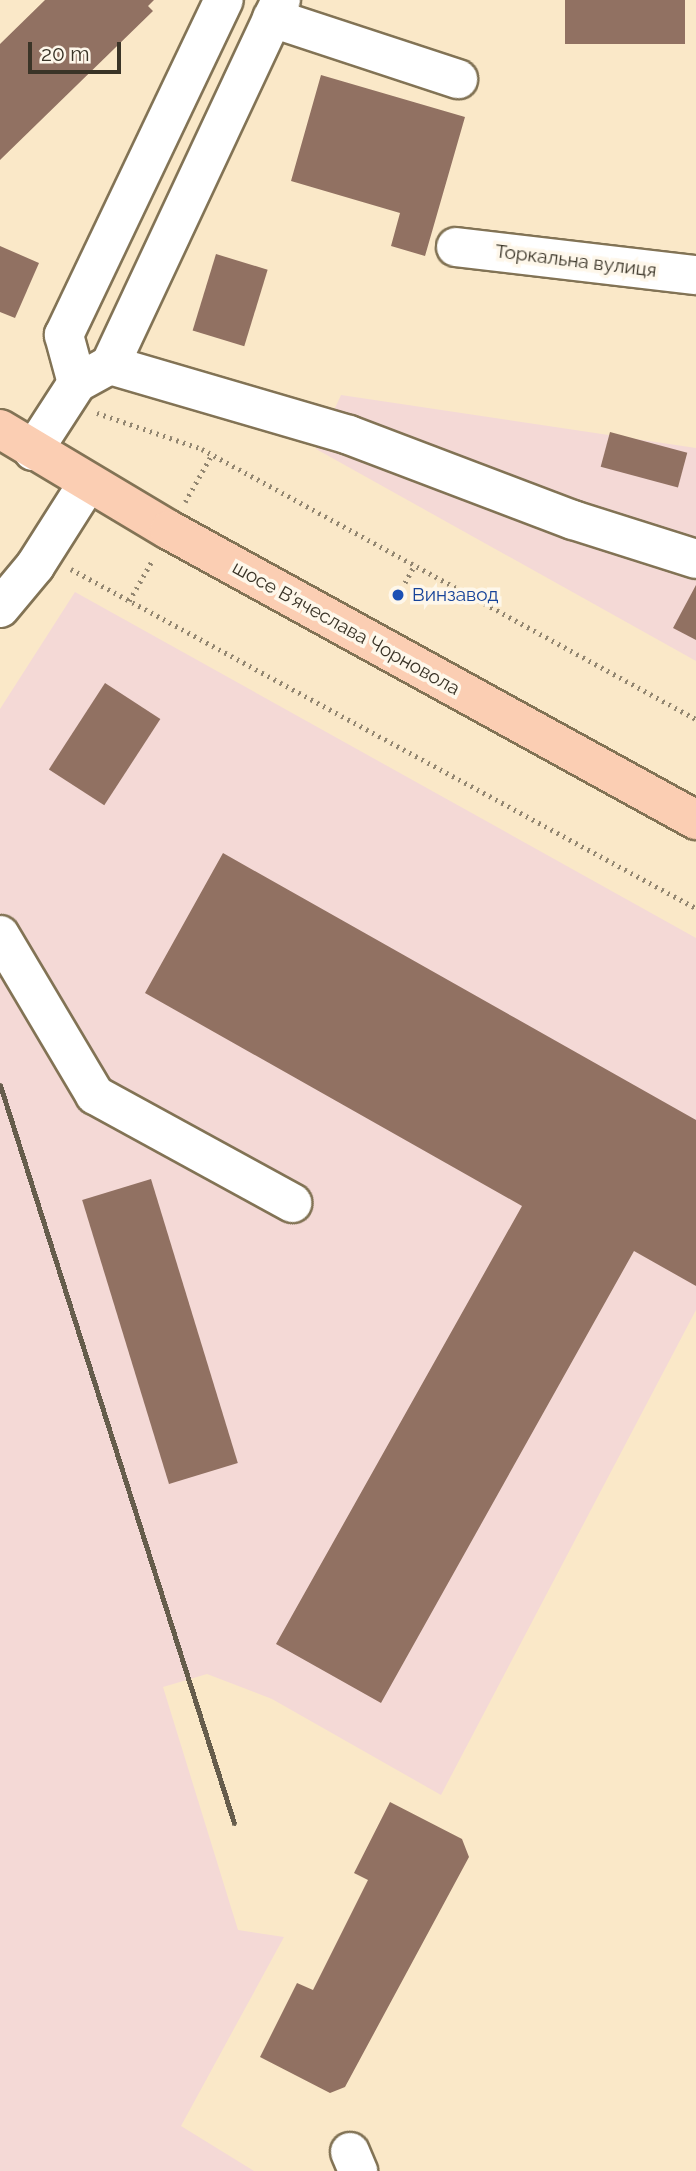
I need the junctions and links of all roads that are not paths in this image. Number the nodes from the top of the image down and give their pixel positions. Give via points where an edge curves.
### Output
1 (224, 0) edge
2 (276, 9) edge
3 (458, 79) dead end
4 (456, 247) dead end
5 (696, 275) edge
6 (110, 365) junction
7 (71, 392) junction
8 (0, 429) edge
9 (33, 451) junction
10 (88, 484) junction
11 (696, 559) edge
12 (26, 562) edge
13 (0, 608) edge
14 (696, 820) edge
15 (0, 935) edge
16 (292, 1203) dead end

1 - 7 street via 64,335
2 - 3 street
2 - 6 street
4 - 5 street, Торкальна вулиця
6 - 7 street
6 - 11 street via 349,435 573,520
7 - 9 street
8 - 9 main road, шосе В'ячеслава Чорновола
9 - 10 main road, шосе В'ячеслава Чорновола
10 - 12 street
10 - 14 main road, шосе В'ячеслава Чорновола
12 - 13 street
15 - 16 street via 95,1096

